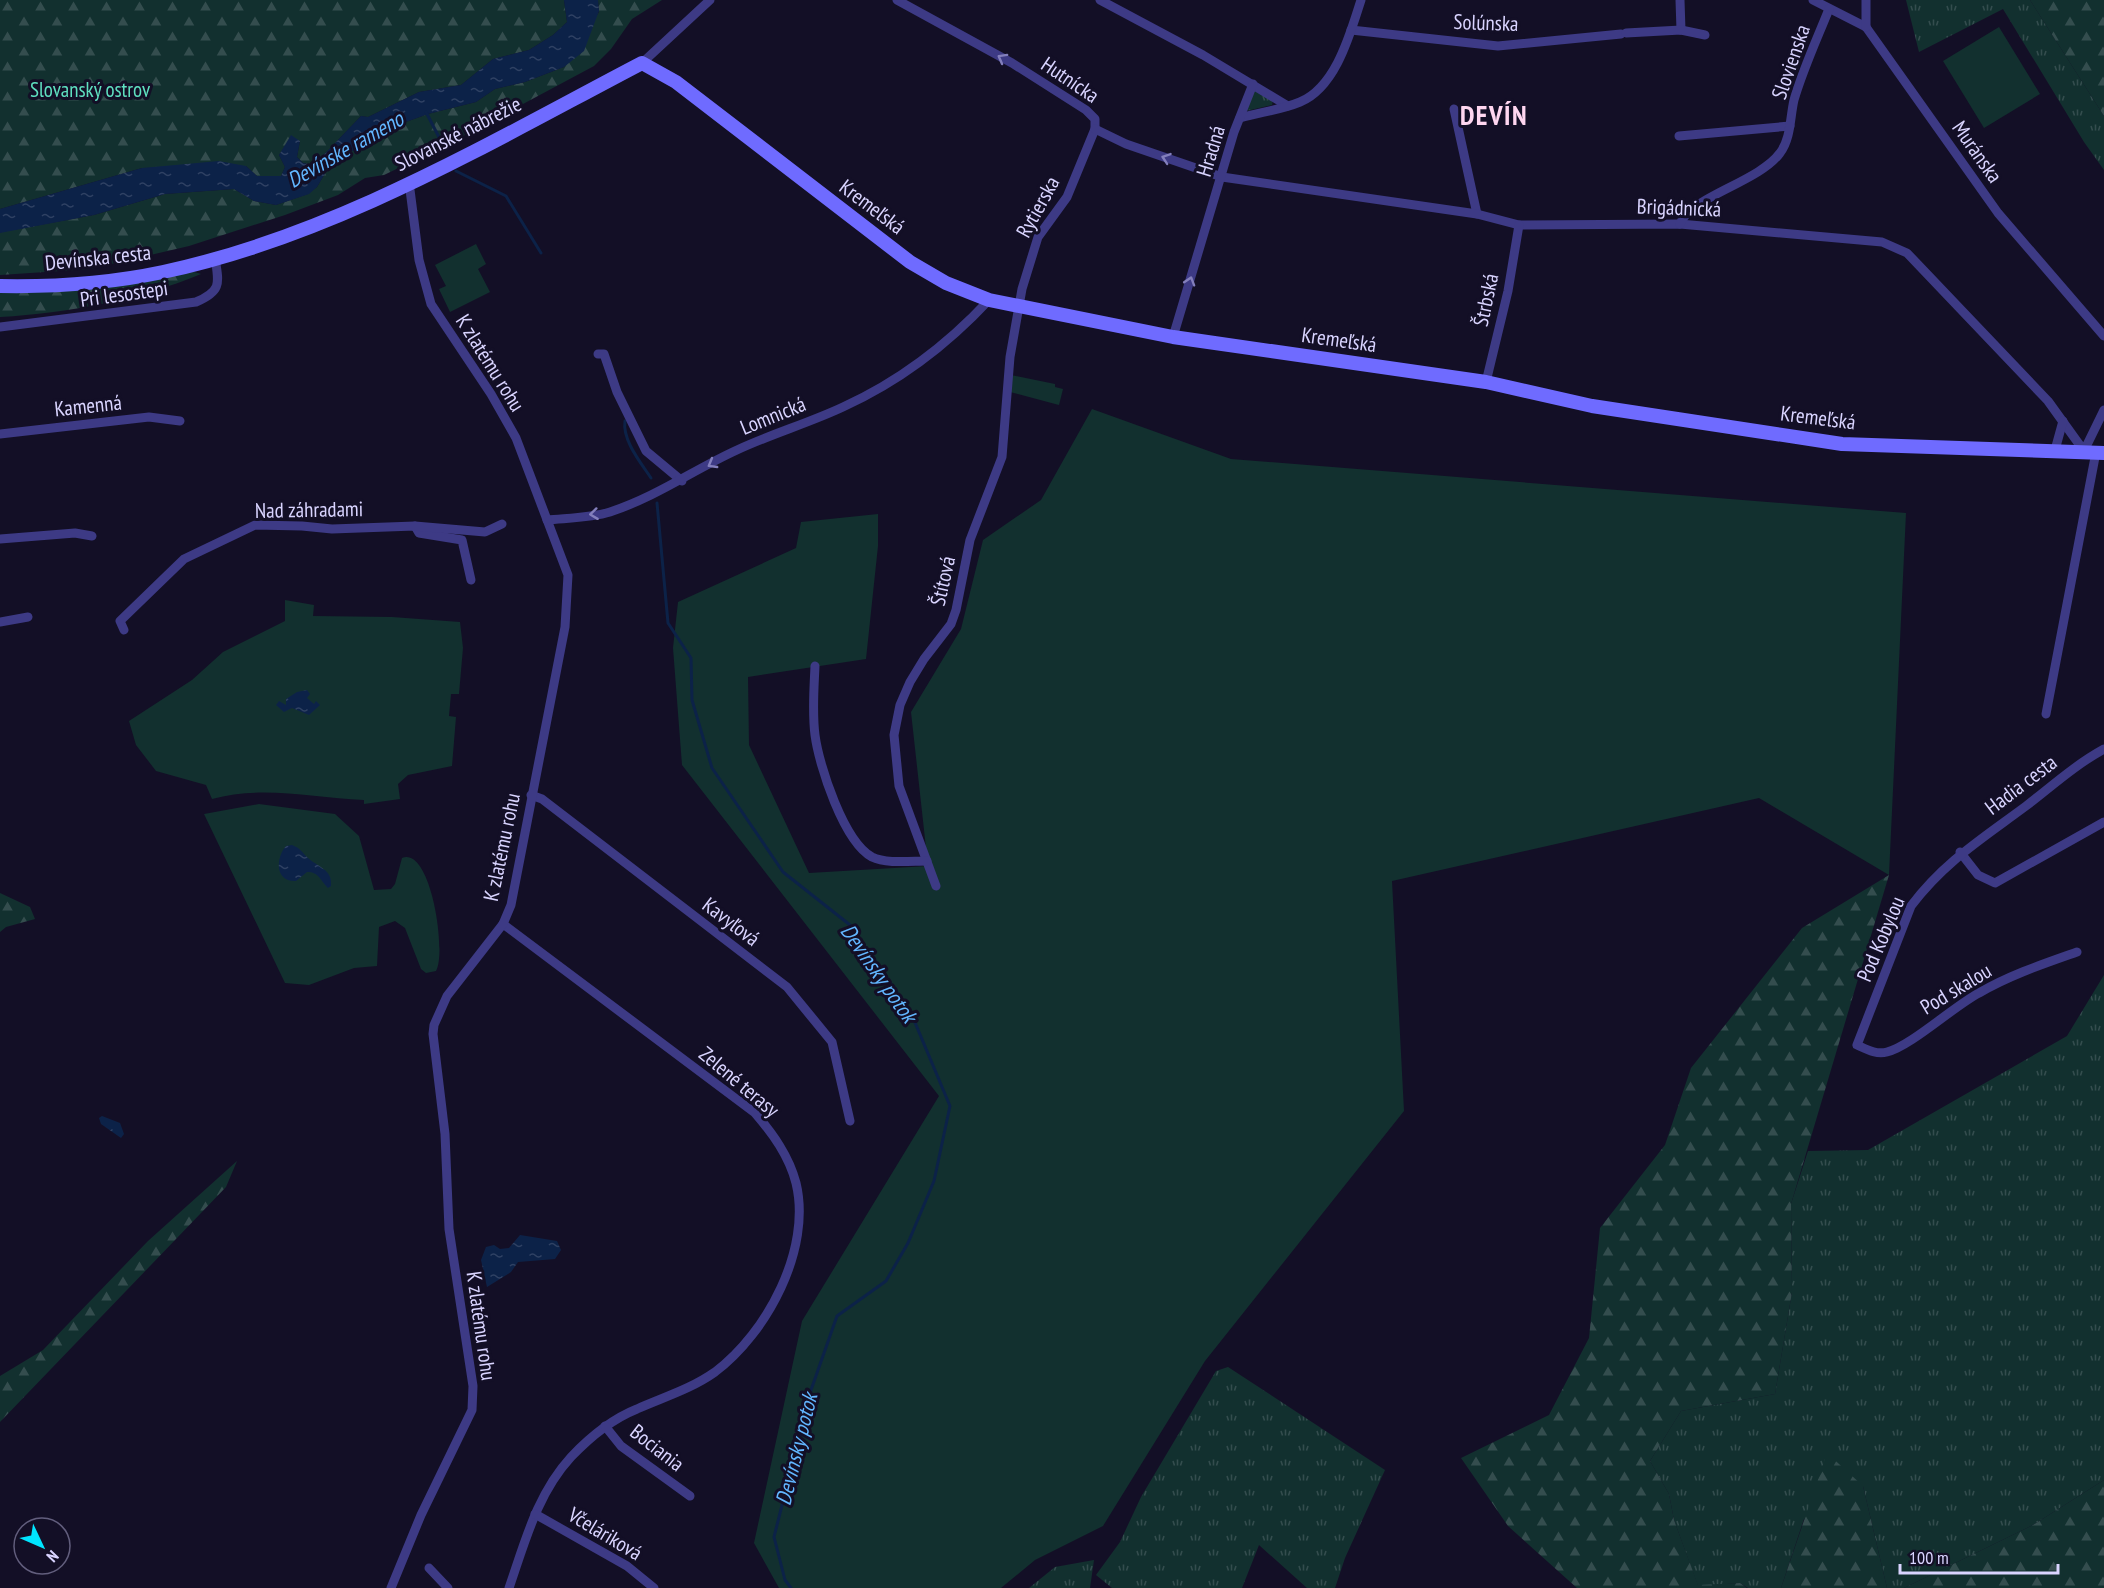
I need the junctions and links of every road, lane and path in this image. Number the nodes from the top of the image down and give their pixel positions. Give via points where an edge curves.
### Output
1 (710, 0) edge
2 (897, 0) edge
3 (1101, 0) edge
4 (1361, 0) edge
5 (1680, 0) edge
6 (1813, 0) edge
7 (1866, 0) edge
8 (1829, 9) junction
9 (1866, 27) junction
10 (1351, 30) junction
11 (1681, 30) junction
12 (1705, 35) dead end
13 (642, 63) junction
14 (1253, 84) junction
15 (1288, 106) junction
16 (1454, 109) dead end
17 (1240, 118) junction
18 (1790, 126) junction
19 (1095, 129) junction
20 (1679, 136) dead end
21 (1222, 177) junction
22 (409, 182) junction
23 (1477, 214) junction
24 (1680, 224) junction
25 (1519, 225) junction
26 (215, 258) junction
27 (200, 262) joint
28 (0, 286) edge
29 (989, 300) junction
30 (1020, 304) junction
31 (0, 327) edge
32 (2104, 336) edge
33 (1173, 337) junction
34 (598, 354) dead end
35 (1486, 382) junction
36 (2104, 410) edge
37 (180, 421) dead end
38 (2063, 421) junction
39 (0, 434) edge
40 (2055, 450) junction
41 (2094, 452) edge
42 (682, 481) junction
43 (547, 520) junction
44 (502, 524) dead end
45 (415, 526) junction
46 (92, 536) dead end
47 (0, 539) edge
48 (471, 580) dead end
49 (28, 617) dead end
50 (0, 622) edge
51 (124, 630) dead end
52 (815, 666) dead end
53 (2046, 714) dead end
54 (2104, 749) edge
55 (531, 795) junction
56 (2104, 822) edge
57 (1960, 852) junction
58 (927, 861) junction
59 (936, 886) dead end
60 (503, 924) junction
61 (2077, 952) dead end
62 (1857, 1045) joint
63 (850, 1121) dead end
64 (605, 1426) junction
65 (690, 1496) dead end
66 (535, 1514) junction
67 (429, 1568) dead end
68 (391, 1588) edge
69 (448, 1588) edge
70 (510, 1588) edge
71 (654, 1588) edge

1 - 13 street, Slovanské nábrežie
19 -> 2 street, Hutnícka via 1095,119 1061,94
3 - 14 street
4 - 10 street, Hradná
5 - 11 street
6 - 8 street, Muránska
7 - 9 street
8 - 9 street, Muránska
8 - 18 street, Slovienska via 1794,100
9 - 32 street, Muránska via 1998,213
10 - 11 street, Solúnska via 1497,46
10 - 15 street, Hradná via 1318,90
11 - 12 street, Solúnska
13 - 22 street, Slovanské nábrežie
13 - 29 street, Kremeľská via 676,82 910,262 946,284
14 - 15 street
14 - 17 street
15 - 17 street, Hradná
16 - 23 street
17 - 21 street, Hradná
18 - 20 street, Slovienska
18 - 24 street, Slovienska via 1781,152 1772,163 1693,208
21 -> 19 street, Hutnícka via 1126,144
19 - 30 street, Rytierska via 1067,197 1038,237
21 - 23 street, Brigádnická
33 -> 21 street, Hradná
22 - 26 street, Slovanské nábrežie via 304,228
22 - 43 street, K zlatému rohu via 419,260 431,304 516,438
23 - 25 street, Brigádnická
24 - 25 street, Brigádnická
24 - 38 street, Brigádnická via 1894,246 1907,253
25 - 35 street, Štrbská
26 - 27 street, Slovanské nábrežie
26 - 31 street, Pri lesostepi via 218,284 211,296 196,302
27 - 28 street, Devínska cesta via 162,272 93,281
29 - 30 street, Kremeľská
29 -> 42 street, Lomnická via 969,321 884,387 736,450
30 - 33 street, Kremeľská
30 - 58 street, Štítová via 1007,380 1002,457 970,540 951,624 910,682 894,735 899,786
33 - 35 street, Kremeľská
34 - 42 street via 604,354 617,392 646,452
35 - 40 street, Kremeľská via 1592,406 1842,444
36 - 41 street
37 - 39 street, Kamenná via 149,417
38 - 40 street
38 - 41 street, Brigádnická
40 - 41 street, Kremeľská
41 - 53 street
42 -> 43 street, Lomnická via 608,513
43 - 55 street, K zlatému rohu via 568,575 568,587 565,627
44 - 45 street, Nad záhradami via 486,532
45 - 48 street via 419,533 462,540
45 - 51 street, Nad záhradami via 332,529 255,525 184,560 120,621
46 - 47 street via 75,532
49 - 50 street
52 - 58 street via 815,736 843,822 875,858
54 - 57 street, Hadia cesta via 2080,762
55 - 60 street, K zlatému rohu via 514,894
55 - 63 street, Kavyľová via 542,799 787,987 832,1042
56 - 57 street via 1995,883 1978,875
57 - 62 street, Pod Kobylou via 1911,906
58 - 59 street, Štítová
60 - 64 street, Zelené terasy via 755,1113 787,1158 796,1184 797,1238 779,1290 759,1326 714,1372
60 - 68 street, K zlatému rohu via 447,996 434,1025 449,1228 473,1386 472,1410
61 - 62 street, Pod skalou via 1979,993 1886,1053
64 - 65 street, Bociania via 621,1446
64 - 66 street, Zelené terasy via 566,1463
66 - 70 street, Zelené terasy
66 - 71 street, Včeláriková via 627,1566
67 - 69 street

